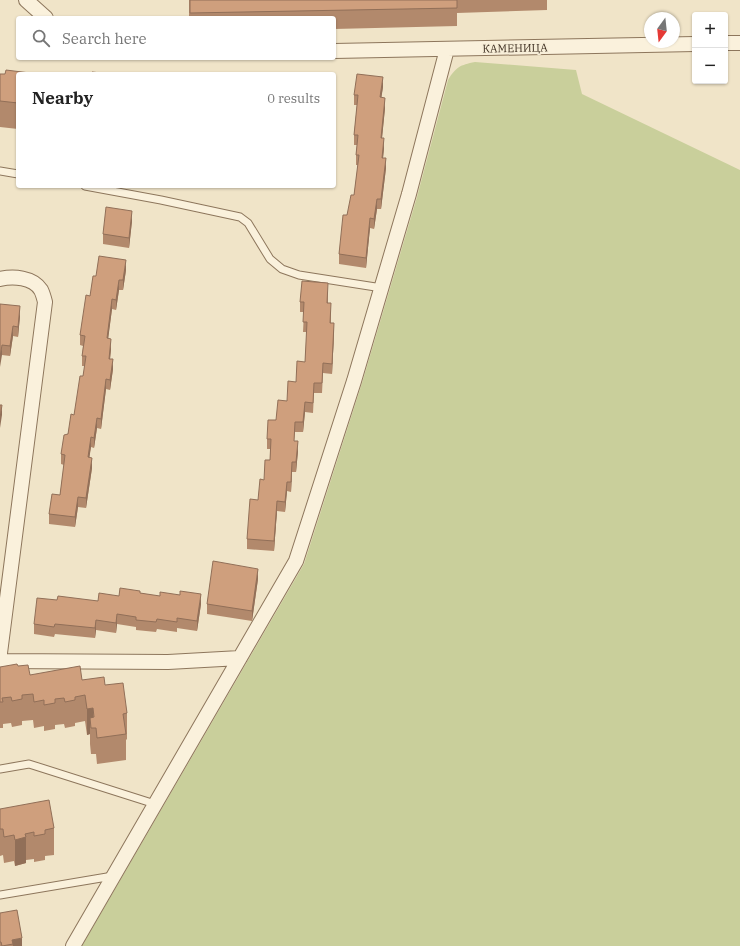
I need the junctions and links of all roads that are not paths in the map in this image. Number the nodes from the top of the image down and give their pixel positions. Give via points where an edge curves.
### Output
1 (26, 0) edge
2 (44, 16) edge
3 (728, 43) edge
4 (740, 43) edge
5 (692, 44) edge
6 (447, 49) junction
7 (336, 51) edge
8 (0, 171) edge
9 (16, 174) edge
10 (95, 188) edge
11 (0, 279) edge
12 (382, 288) junction
13 (0, 653) edge
14 (240, 658) junction
15 (0, 661) edge
16 (0, 768) edge
17 (155, 804) junction
18 (114, 876) junction
19 (0, 895) edge
20 (73, 946) edge

1 - 2 street
3 - 4 street
5 - 6 street, КАМЕНИЦА
6 - 7 street, КАМЕНИЦА
6 - 12 street via 410,194
8 - 9 lane
10 - 12 lane via 240,217 248,223 270,259 282,269 298,275
11 - 13 street via 27,279 40,289 45,302
12 - 14 street via 296,561
14 - 15 street via 168,662
14 - 17 street
16 - 17 lane via 29,764
17 - 18 street
18 - 19 lane
18 - 20 street

